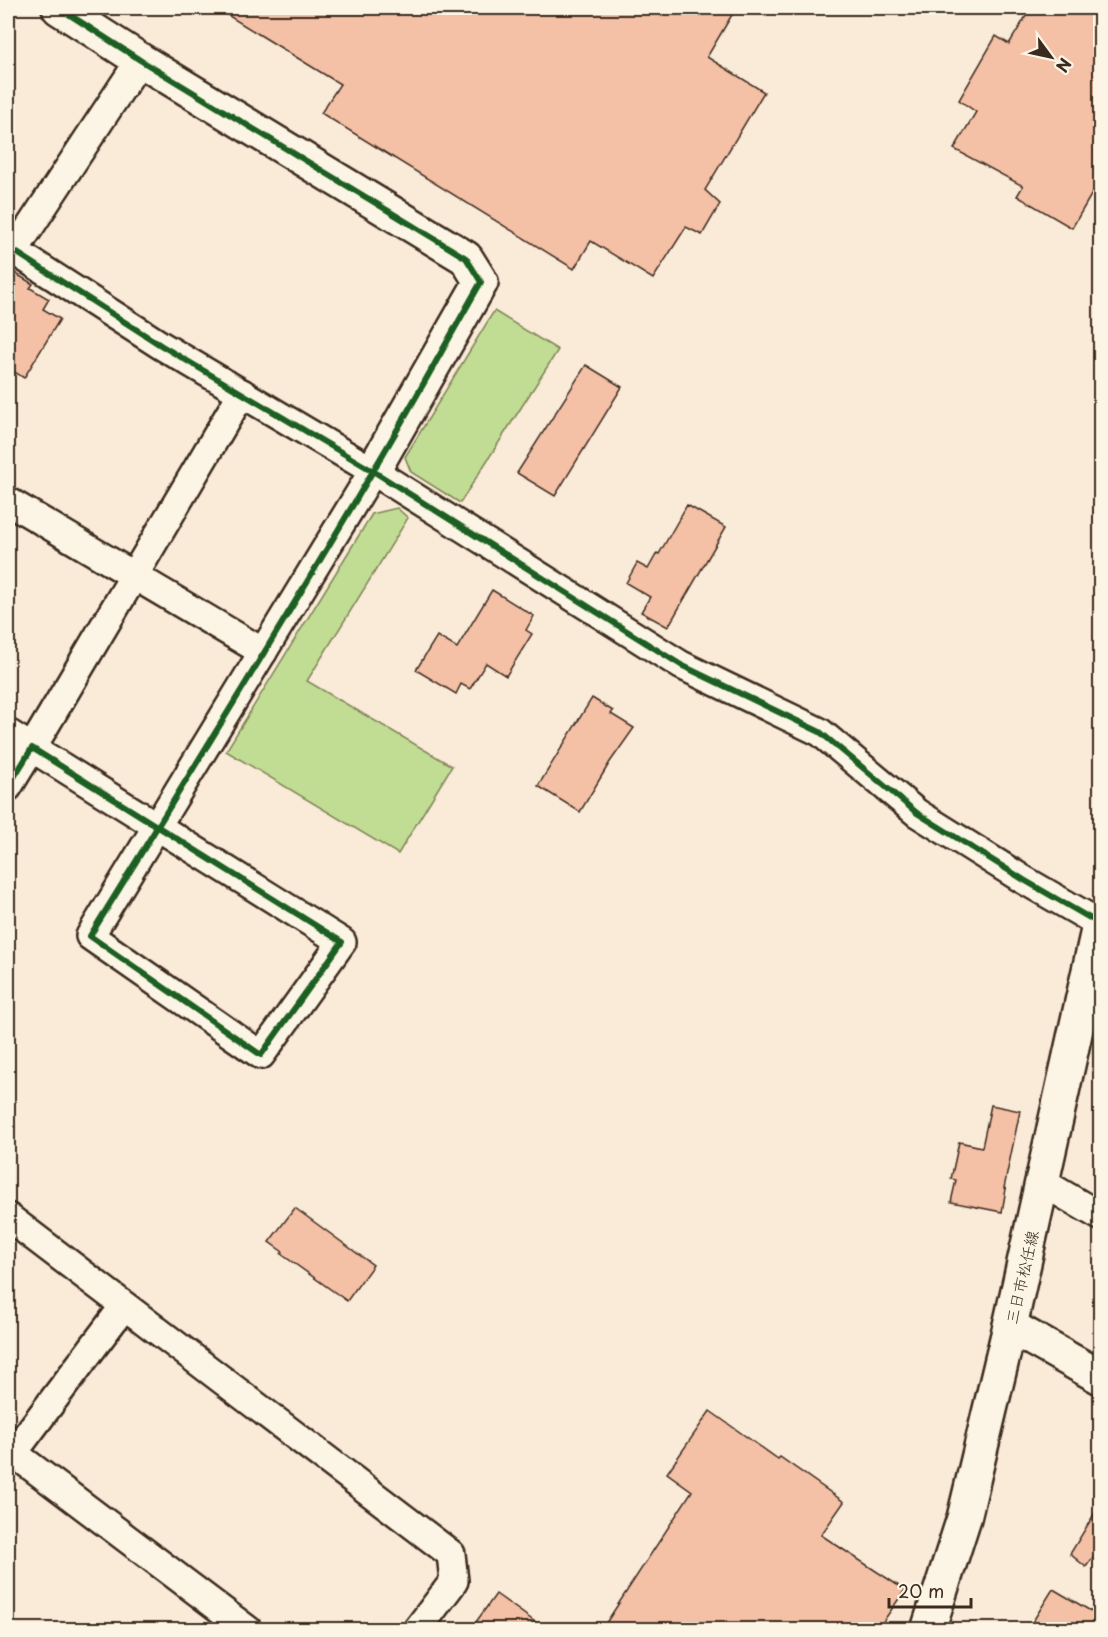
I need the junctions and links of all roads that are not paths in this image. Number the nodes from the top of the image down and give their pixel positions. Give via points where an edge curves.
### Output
1 (59, 8) edge
2 (140, 60) junction
3 (11, 249) edge
4 (242, 393) junction
5 (373, 471) junction
6 (8, 501) edge
7 (134, 575) junction
8 (263, 652) junction
9 (8, 733) edge
10 (32, 748) junction
11 (8, 787) edge
12 (158, 826) junction
13 (1100, 923) edge
14 (1042, 1182) junction
15 (1101, 1216) edge
16 (8, 1217) edge
17 (124, 1306) junction
18 (1010, 1326) junction
19 (1101, 1377) edge
20 (9, 1454) edge
21 (248, 1629) edge
22 (417, 1629) edge
23 (928, 1629) edge

1 - 2 street
2 - 3 street
2 - 5 street via 466,258 481,282
3 - 4 street
4 - 5 street
4 - 7 street
5 - 8 street
5 - 13 street via 681,664 820,732 917,813
6 - 7 street
7 - 8 street
7 - 10 street
8 - 12 street
9 - 10 street
10 - 11 street
10 - 12 street
12 - 12 street via 90,936 261,1055 342,942
13 - 14 street, 三日市松任線
14 - 15 street
14 - 18 street, 三日市松任線
16 - 17 street
17 - 20 street
17 - 22 street via 451,1554 454,1581
18 - 19 street
18 - 23 street, 三日市松任線 via 964,1518
20 - 21 street

